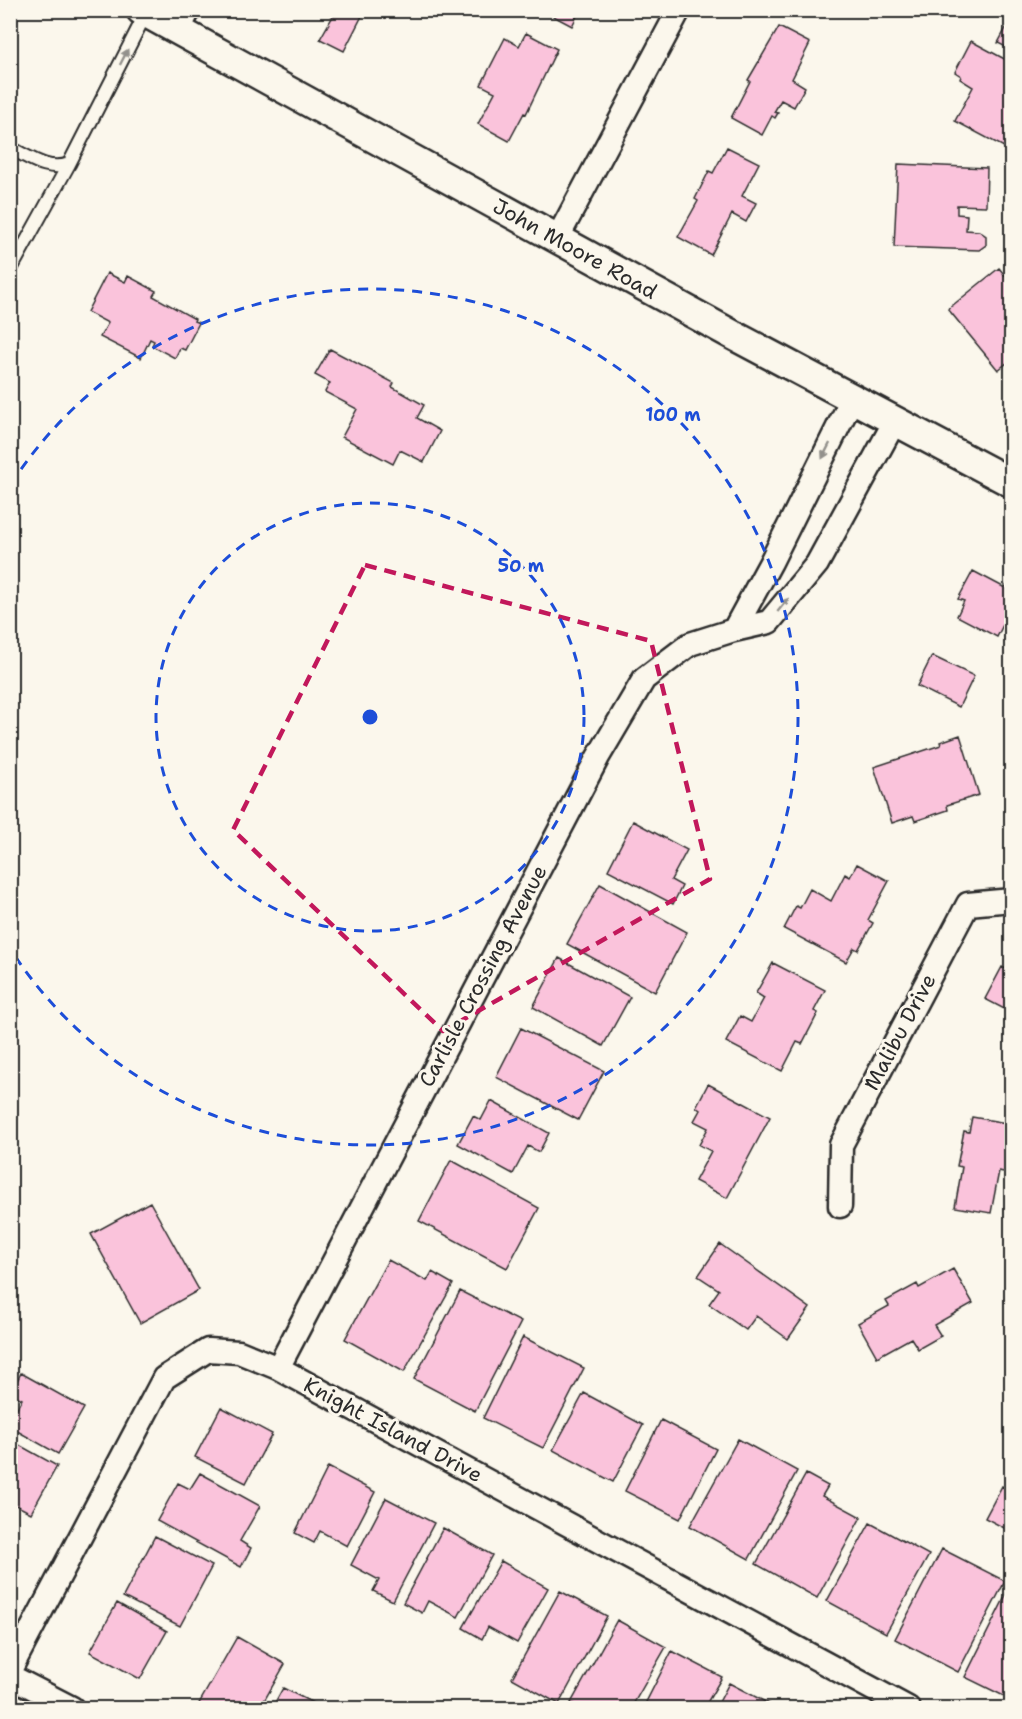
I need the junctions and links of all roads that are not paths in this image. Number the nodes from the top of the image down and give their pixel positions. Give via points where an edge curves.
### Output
1 (679, 10) edge
2 (144, 12) edge
3 (184, 21) edge
4 (10, 148) edge
5 (69, 164) junction
6 (557, 239) junction
7 (10, 271) edge
8 (852, 399) junction
9 (895, 422) junction
10 (1011, 483) edge
11 (734, 630) junction
12 (1011, 900) edge
13 (840, 1206) dead end
14 (278, 1368) junction
15 (10, 1670) edge
16 (10, 1676) edge
17 (72, 1708) edge
18 (908, 1708) edge

1 - 6 street
2 - 3 street, John Moore Road
5 -> 2 lane
3 - 6 street, John Moore Road
4 - 5 lane via 48,166 59,168
5 - 7 lane
6 - 8 street, John Moore Road
8 - 9 street, John Moore Road
8 -> 11 street
9 - 10 street, John Moore Road
11 -> 9 street, Carlisle Crossing Avenue via 769,622 817,564
11 - 14 street, Carlisle Crossing Avenue via 690,644 644,679 598,757
12 - 13 street, Malibu Drive via 968,904 841,1145
14 - 15 street, Knight Island Drive via 239,1352 208,1350 164,1378
14 - 18 street, Knight Island Drive
16 - 17 street

